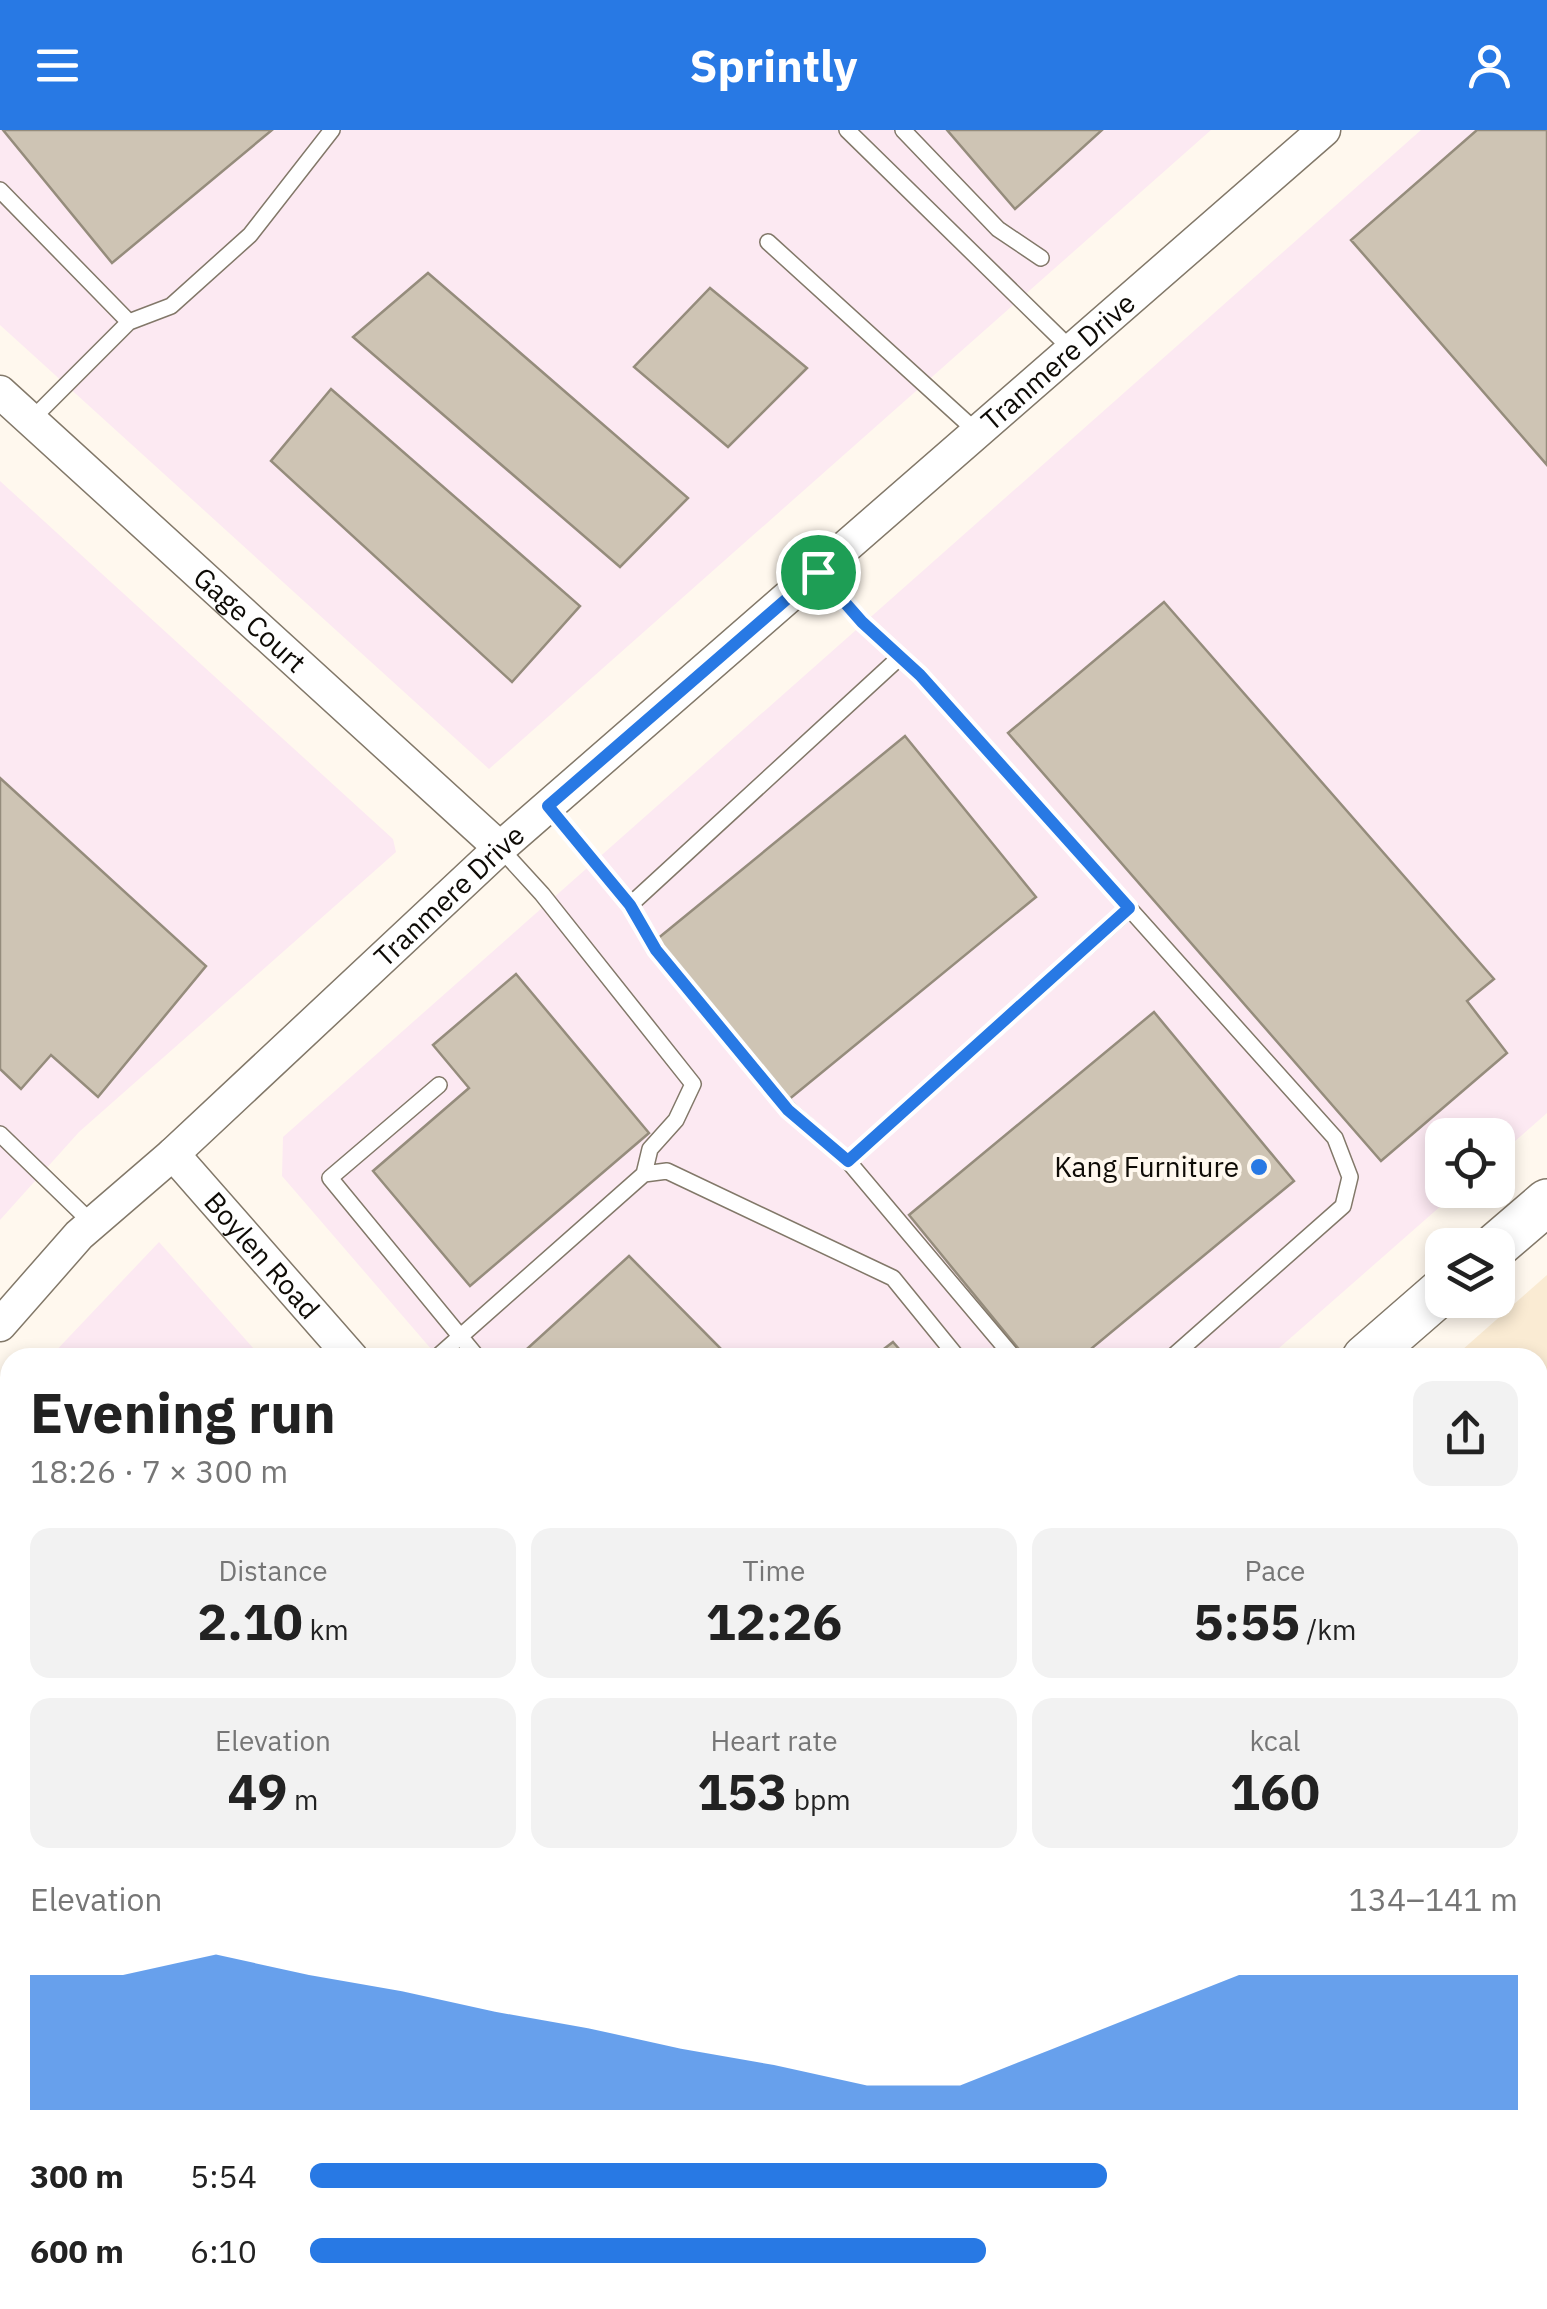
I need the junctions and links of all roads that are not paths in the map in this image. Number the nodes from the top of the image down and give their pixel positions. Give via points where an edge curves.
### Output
1 (332, 130) edge
2 (847, 130) edge
3 (903, 130) edge
4 (1324, 130) edge
5 (0, 190) edge
6 (768, 242) dead end
7 (1040, 258) dead end
8 (129, 322) junction
9 (1072, 350) junction
10 (0, 392) edge
11 (31, 420) junction
12 (977, 432) junction
13 (818, 572) junction
14 (900, 657) junction
15 (548, 806) junction
16 (500, 848) junction
17 (630, 905) junction
18 (1129, 908) junction
19 (439, 1084) dead end
20 (0, 1134) edge
21 (173, 1154) junction
22 (848, 1161) junction
23 (644, 1174) junction
24 (1547, 1202) edge
25 (93, 1224) junction
26 (1515, 1230) edge
27 (1425, 1307) edge
28 (0, 1324) edge
29 (461, 1334) junction
30 (343, 1348) edge
31 (446, 1348) edge
32 (471, 1348) edge
33 (950, 1348) edge
34 (1006, 1348) edge
35 (1182, 1348) edge
36 (1377, 1348) edge

1 - 8 lane via 250,235 170,306
2 - 9 lane
3 - 7 lane via 998,229
4 - 9 street, Tranmere Drive
5 - 8 lane
6 - 12 lane
8 - 11 lane
9 - 12 street, Tranmere Drive
10 - 11 street, Gage Court
11 - 16 street, Gage Court
12 - 13 street, Tranmere Drive
13 - 14 lane
13 - 15 street, Tranmere Drive
14 - 17 lane
14 - 18 lane
15 - 16 street, Tranmere Drive
15 - 17 lane
16 - 21 street, Tranmere Drive
16 - 23 lane via 693,1084 676,1120 650,1149
17 - 22 lane via 656,950 788,1110
18 - 22 lane
18 - 35 lane via 1335,1138 1350,1177 1344,1206
19 - 29 lane via 330,1178
20 - 25 lane
21 - 25 street, Tranmere Drive
21 - 30 street, Boylen Road
22 - 34 lane
23 - 29 lane
23 - 33 lane via 668,1172 893,1278
24 - 26 main road
25 - 28 street, Tranmere Drive
27 - 36 main road
29 - 31 lane
29 - 32 lane

